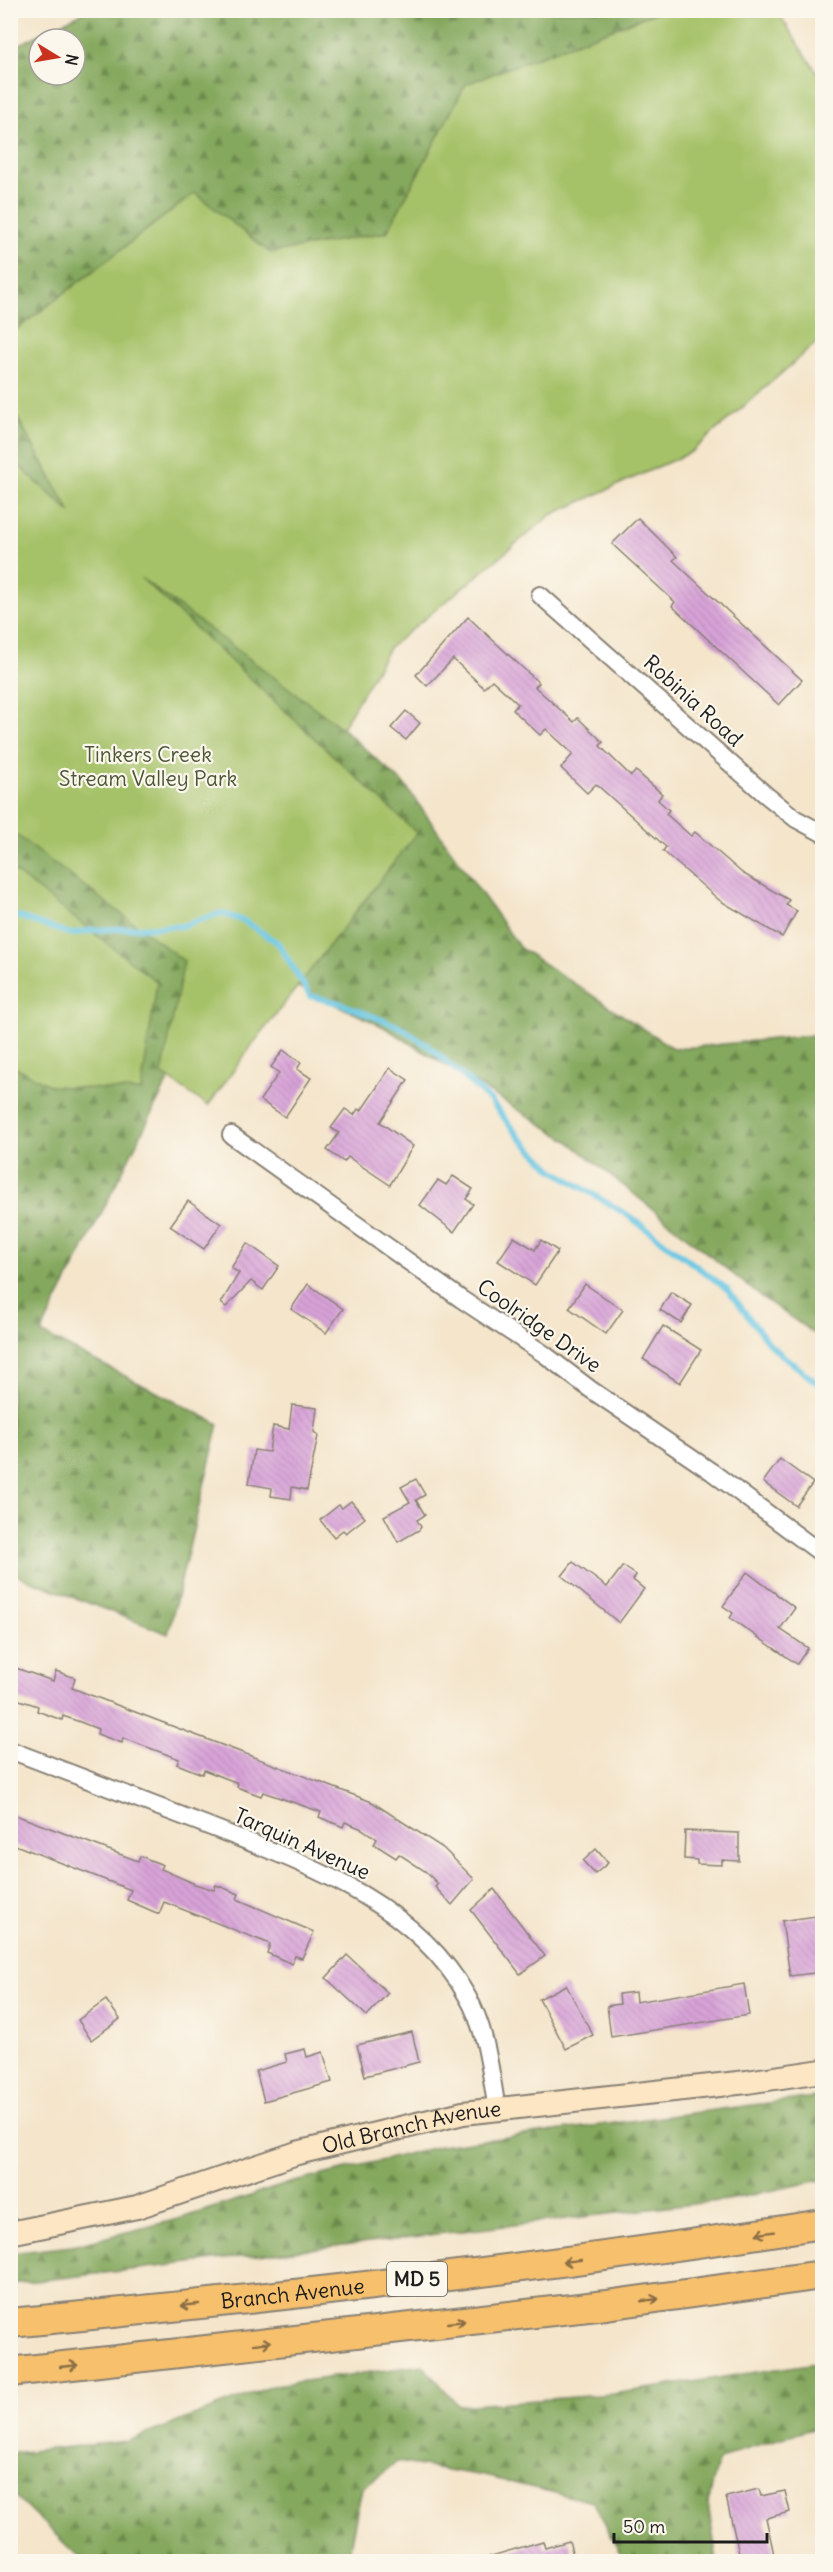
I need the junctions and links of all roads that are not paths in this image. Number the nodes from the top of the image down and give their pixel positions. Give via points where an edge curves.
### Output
1 (540, 595) dead end
2 (822, 833) edge
3 (231, 1135) dead end
4 (822, 1554) edge
5 (10, 1750) edge
6 (822, 2071) edge
7 (497, 2109) junction
8 (822, 2224) edge
9 (10, 2233) edge
10 (822, 2275) edge
11 (10, 2323) edge
12 (10, 2372) edge

1 - 2 street, Robinia Road via 766,795 796,819
3 - 4 street, Coolridge Drive via 704,1466
5 - 7 street, Tarquin Avenue via 306,1865 362,1894 399,1919 448,1968 474,2010 485,2043
6 - 7 main road, Old Branch Avenue
7 - 9 main road, Old Branch Avenue via 349,2139 251,2167 137,2207
8 -> 11 highway, Branch Avenue / MD 5 via 535,2266
12 -> 10 highway, MD 5 via 606,2306

